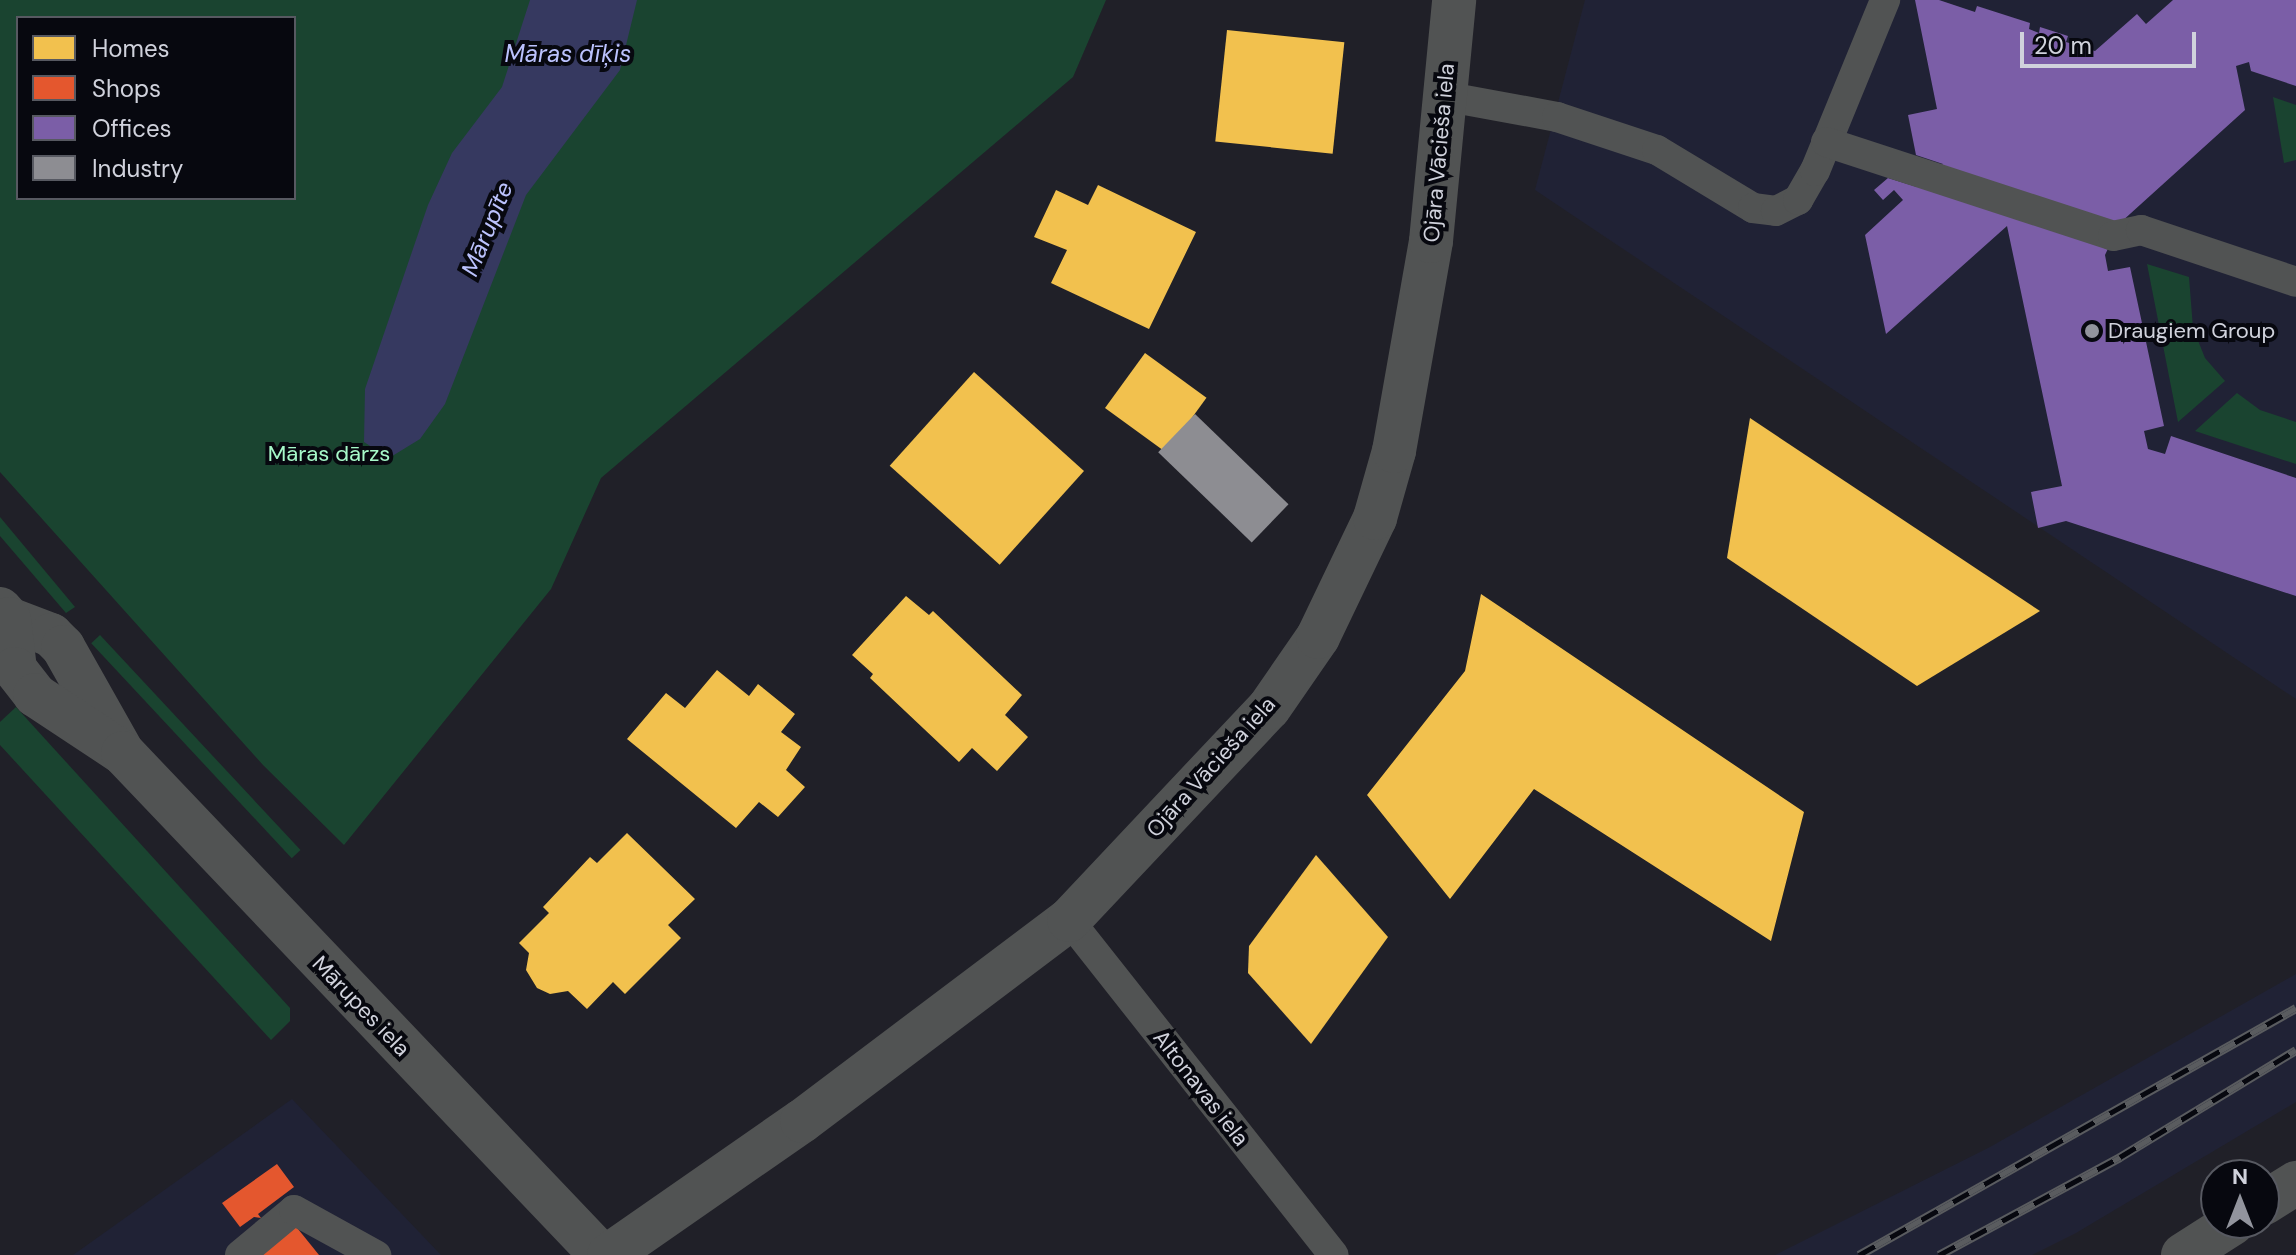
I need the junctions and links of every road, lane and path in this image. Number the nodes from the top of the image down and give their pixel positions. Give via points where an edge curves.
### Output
1 (1454, 0) edge
2 (1885, 0) edge
3 (1443, 96) junction
4 (1826, 142) junction
5 (2296, 282) edge
6 (3, 618) edge
7 (1069, 920) junction
8 (2208, 1239) edge
9 (240, 1255) edge
10 (376, 1255) edge
11 (601, 1255) edge
12 (609, 1255) edge
13 (1334, 1255) edge
14 (2183, 1255) edge

1 - 3 street, Ojāra Vācieša iela
2 - 4 lane
3 - 4 lane via 1557,117 1657,150 1753,208 1776,211 1798,200
3 - 7 street, Ojāra Vācieša iela via 1431,241 1397,437 1375,518 1349,576 1318,637 1269,708
4 - 5 lane via 2113,236 2141,230
6 - 11 street, Mārupes iela via 51,635 63,647 123,753
7 - 12 street, Ojāra Vācieša iela via 802,1121
7 - 13 lane, Altonavas iela
8 - 14 street
9 - 10 lane via 294,1210

